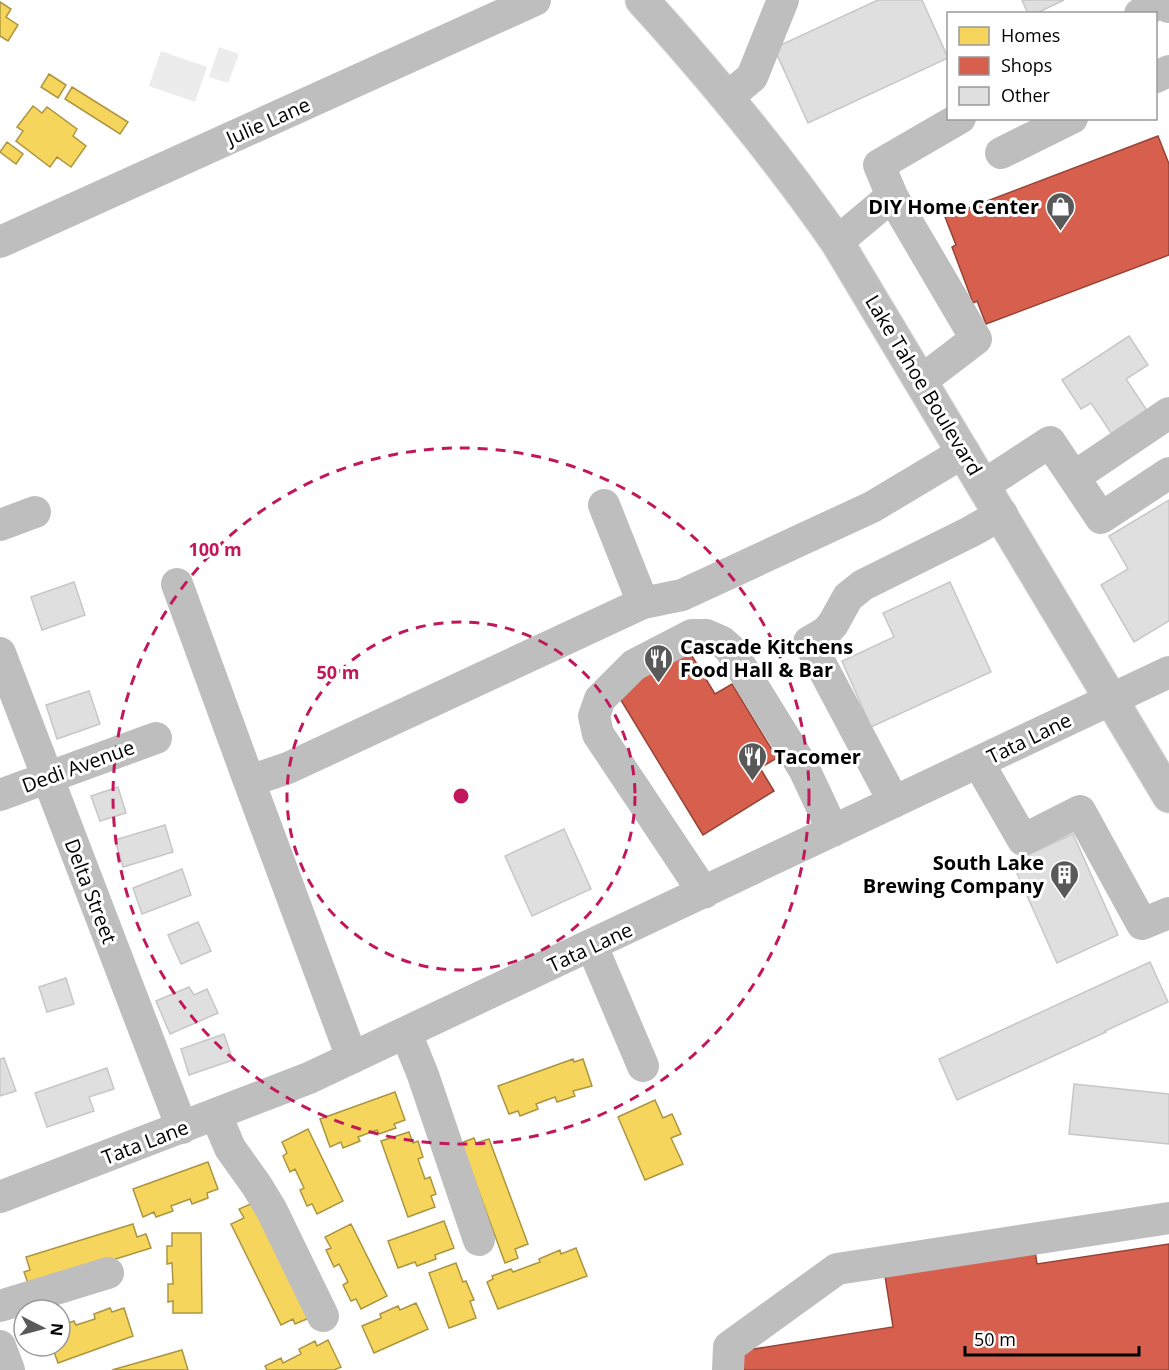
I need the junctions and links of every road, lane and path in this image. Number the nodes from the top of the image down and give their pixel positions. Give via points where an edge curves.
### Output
1 (535, 0) edge
2 (642, 0) edge
3 (783, 0) edge
4 (1169, 7) edge
5 (1143, 12) edge
6 (728, 97) junction
7 (957, 120) edge
8 (1068, 120) edge
9 (1001, 153) dead end
10 (892, 196) junction
11 (0, 242) edge
12 (837, 242) junction
13 (921, 381) junction
14 (1169, 413) edge
15 (964, 452) junction
16 (1169, 473) edge
17 (1074, 477) junction
18 (984, 485) junction
19 (604, 505) dead end
20 (35, 512) dead end
21 (1002, 514) junction
22 (0, 525) edge
23 (177, 584) dead end
24 (643, 603) junction
25 (0, 653) edge
26 (1169, 672) edge
27 (1110, 698) junction
28 (156, 738) dead end
29 (978, 762) junction
30 (47, 777) junction
31 (249, 781) junction
32 (0, 795) edge
33 (1169, 796) edge
34 (894, 802) junction
35 (833, 831) junction
36 (704, 893) junction
37 (1169, 913) edge
38 (592, 946) junction
39 (406, 1033) junction
40 (352, 1058) junction
41 (643, 1066) dead end
42 (216, 1115) junction
43 (182, 1128) junction
44 (0, 1197) edge
45 (1169, 1218) edge
46 (479, 1240) dead end
47 (108, 1274) dead end
48 (0, 1306) edge
49 (323, 1316) dead end
50 (0, 1346) edge
51 (9, 1370) edge
52 (728, 1370) edge

1 - 11 street, Julie Lane
2 - 6 main road, Lake Tahoe Boulevard
3 - 6 street via 752,77
4 - 5 street via 1163,0
6 - 12 main road, Lake Tahoe Boulevard
7 - 10 street via 879,165
8 - 9 street
10 - 12 street
10 - 13 street via 976,339
12 - 13 main road, Lake Tahoe Boulevard
13 - 15 main road, Lake Tahoe Boulevard
14 - 17 street
15 - 18 main road, Lake Tahoe Boulevard
15 - 24 street via 872,507 682,595
16 - 17 street via 1101,518
17 - 18 street via 1050,441
18 - 21 main road, Lake Tahoe Boulevard
19 - 24 street
20 - 22 street
21 - 27 main road, Lake Tahoe Boulevard
21 - 34 street via 863,585 848,597 826,632 809,642
23 - 31 street
24 - 31 street via 288,768
25 - 30 street, Delta Street
26 - 27 street, Tata Lane
27 - 29 street, Tata Lane
27 - 33 main road, Lake Tahoe Boulevard
28 - 30 street, Dedi Avenue
29 - 34 street, Tata Lane
29 - 37 street via 1023,840 1080,811 1142,924
30 - 32 street, Dedi Avenue
30 - 43 street, Delta Street
31 - 40 street
34 - 35 street, Tata Lane
35 - 36 street, Tata Lane
35 - 36 street via 804,769 730,649 705,635 678,641 634,665 600,699 594,716 598,734
36 - 38 street, Tata Lane
38 - 39 street, Tata Lane
38 - 41 street
39 - 40 street, Tata Lane
39 - 46 street
40 - 42 street, Tata Lane
42 - 43 street, Tata Lane
42 - 49 street via 230,1148 271,1209
43 - 44 street, Tata Lane
45 - 52 street via 837,1269 729,1347
47 - 48 street
50 - 51 street

